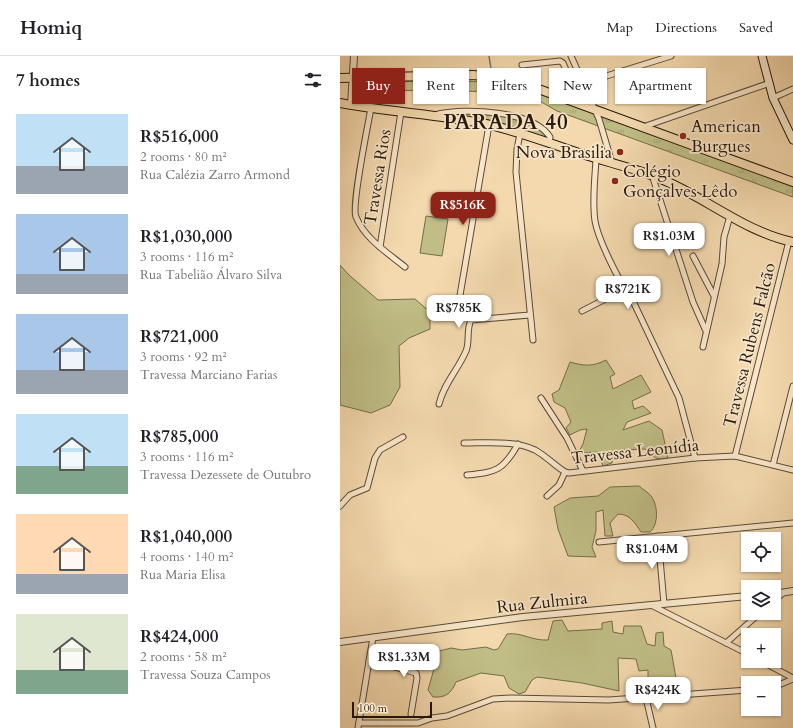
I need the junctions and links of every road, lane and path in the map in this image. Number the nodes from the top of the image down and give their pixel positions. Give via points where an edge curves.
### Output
1 (354, 56) edge
2 (571, 56) edge
3 (671, 56) edge
4 (762, 56) edge
5 (522, 65) dead end
6 (353, 68) edge
7 (577, 68) edge
8 (607, 76) edge
9 (340, 78) edge
10 (405, 78) edge
11 (352, 79) joint
12 (770, 83) junction
13 (793, 89) edge
14 (773, 98) junction
15 (340, 103) edge
16 (593, 104) edge
17 (350, 105) junction
18 (581, 105) junction
19 (371, 108) junction
20 (596, 111) junction
21 (401, 112) junction
22 (435, 115) junction
23 (489, 125) junction
24 (642, 127) junction
25 (520, 134) junction
26 (792, 138) edge
27 (550, 143) junction
28 (596, 158) junction
29 (612, 163) junction
30 (652, 176) junction
31 (793, 182) edge
32 (730, 216) junction
33 (791, 242) edge
34 (380, 247) junction
35 (693, 256) dead end
36 (405, 267) dead end
37 (625, 290) junction
38 (714, 296) junction
39 (458, 308) dead end
40 (582, 311) dead end
41 (530, 315) junction
42 (706, 331) junction
43 (533, 340) dead end
44 (703, 347) dead end
45 (793, 386) edge
46 (541, 398) dead end
47 (439, 404) dead end
48 (403, 437) dead end
49 (464, 443) dead end
50 (518, 444) junction
51 (735, 456) junction
52 (695, 458) junction
53 (773, 465) junction
54 (793, 470) edge
55 (583, 471) junction
56 (565, 472) junction
57 (467, 475) dead end
58 (547, 496) dead end
59 (340, 506) edge
60 (793, 523) edge
61 (658, 536) junction
62 (599, 542) dead end
63 (793, 591) edge
64 (781, 593) edge
65 (784, 593) junction
66 (781, 595) edge
67 (741, 597) edge
68 (664, 604) junction
69 (650, 605) junction
70 (752, 620) edge
71 (373, 637) junction
72 (340, 642) edge
73 (726, 643) junction
74 (741, 650) edge
75 (369, 660) junction
76 (774, 668) edge
77 (793, 678) edge
78 (781, 684) edge
79 (741, 691) edge
80 (646, 698) junction
81 (411, 714) dead end
82 (358, 726) edge
83 (418, 726) edge
84 (653, 728) edge

1 - 6 street
2 - 7 street
3 - 8 street
4 - 12 main road
5 - 18 street via 560,61 563,63
9 - 11 main road
10 - 18 main road via 488,76 533,87
11 - 17 street
12 - 14 main road
12 - 24 street
13 - 14 street
14 - 26 main road
15 - 17 main road
16 - 20 street
17 - 19 main road
18 - 20 main road
19 - 21 main road
19 - 34 street via 356,190 355,216 364,231
20 - 24 main road
20 - 29 street
21 - 22 main road
21 - 34 street, Travessa Rios
22 - 23 main road
22 - 27 street via 468,110 519,118 544,130 550,137
23 - 25 main road
23 - 39 street
24 - 31 main road
25 - 27 main road
25 - 41 street via 516,172
27 - 28 main road
28 - 29 main road
28 - 37 street via 595,220 599,238
29 - 30 main road
30 - 32 main road via 678,187
30 - 42 street via 692,302
32 - 33 main road via 762,232
32 - 38 street
33 - 51 street, Travessa Rubens Falcão
34 - 36 street
35 - 38 street
37 - 40 street
37 - 52 street via 632,299 672,383
38 - 42 street
41 - 43 street
41 - 47 street via 471,320 468,327 467,350 445,385
42 - 44 street
45 - 53 street
46 - 55 street via 567,438
48 - 59 street via 380,450 375,458 367,488 350,495
49 - 50 street, Travessa Leonídia
50 - 56 street, Travessa Leonídia via 546,457
50 - 57 street via 509,460 499,469
51 - 52 street, Travessa Leonídia
51 - 53 street, Travessa Leonídia
52 - 55 street, Travessa Leonídia
53 - 54 street, Travessa Leonídia
55 - 56 street, Travessa Leonídia
56 - 58 street via 559,485
60 - 61 street
61 - 62 street
61 - 68 street
63 - 65 street
64 - 65 street
65 - 66 street
67 - 68 street, Rua Zulmira
68 - 69 street, Rua Zulmira
69 - 71 street, Rua Zulmira via 523,617
69 - 73 street
70 - 73 street
71 - 72 street, Rua Zulmira
71 - 75 street
73 - 74 street
75 - 81 street via 416,674 418,678
75 - 82 street
76 - 77 street
77 - 78 street
79 - 80 street
80 - 83 street via 493,700 447,716 432,718
80 - 84 street
82 - 83 street

